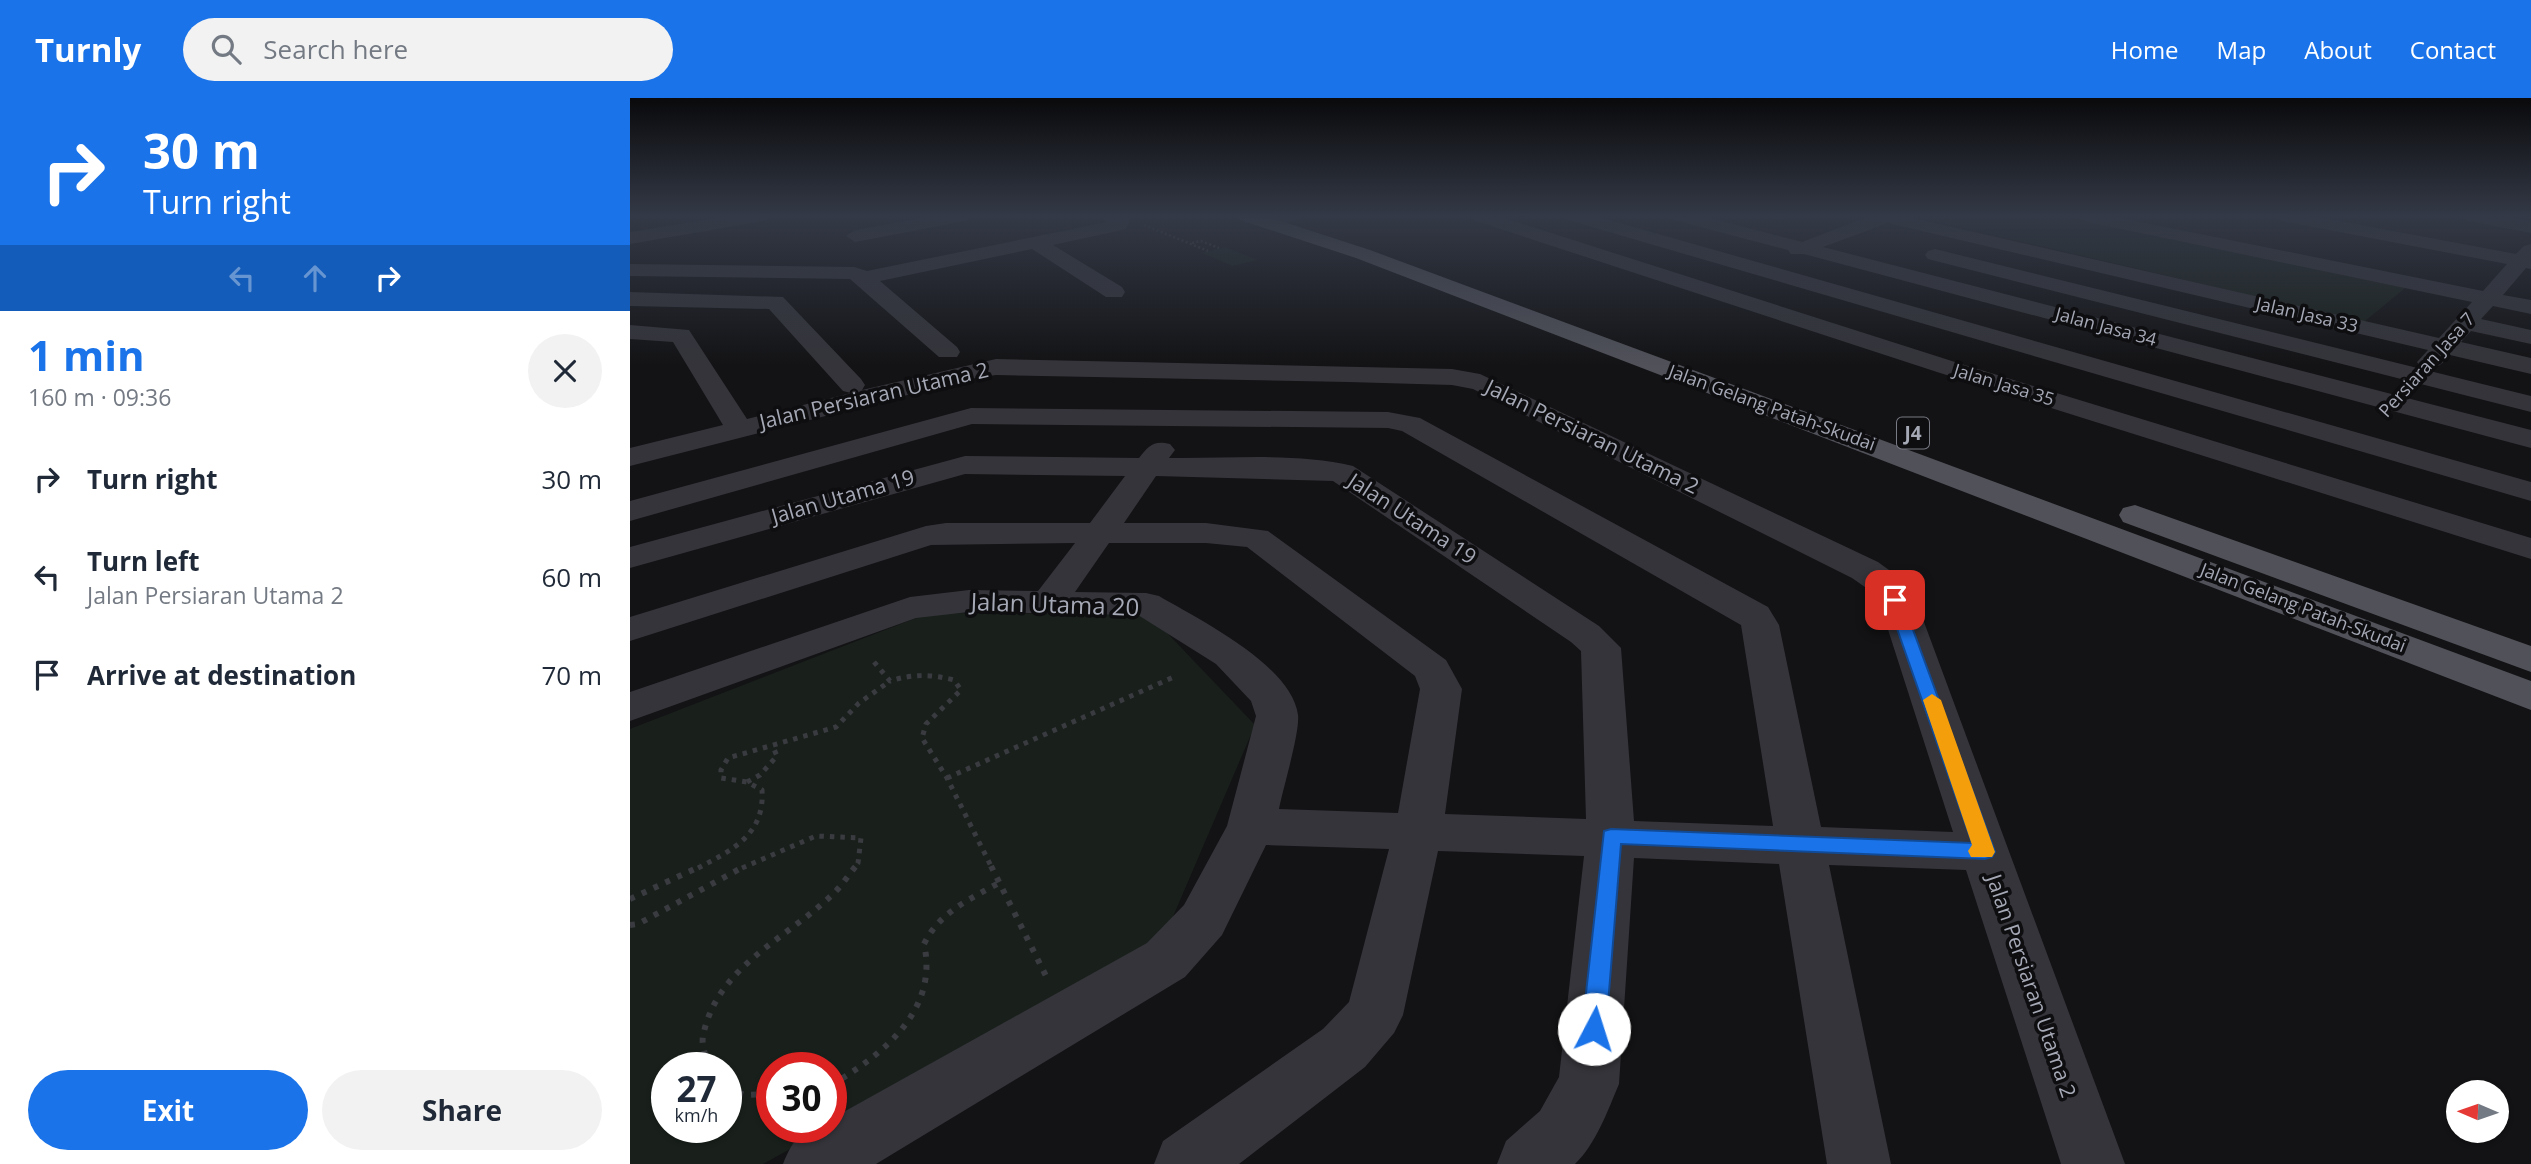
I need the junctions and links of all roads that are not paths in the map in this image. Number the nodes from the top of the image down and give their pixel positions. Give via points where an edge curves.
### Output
1 (927, 266) edge
2 (1072, 266) edge
3 (1399, 266) edge
4 (1457, 266) edge
5 (1634, 266) edge
6 (1749, 266) edge
7 (1756, 266) edge
8 (1870, 266) edge
9 (1976, 266) edge
10 (2090, 266) edge
11 (2327, 266) edge
12 (2522, 266) edge
13 (1753, 267) junction
14 (630, 270) edge
15 (660, 271) junction
16 (2112, 271) junction
17 (864, 278) junction
18 (630, 284) edge
19 (1700, 287) junction
20 (1114, 292) dead end
21 (2079, 292) junction
22 (2487, 298) junction
23 (630, 299) edge
24 (2531, 307) edge
25 (2046, 312) junction
26 (2467, 323) junction
27 (630, 332) edge
28 (2531, 337) edge
29 (1996, 338) junction
30 (2444, 346) junction
31 (948, 352) dead end
32 (2531, 366) edge
33 (1946, 367) junction
34 (1225, 370) junction
35 (2418, 377) junction
36 (852, 386) dead end
37 (2393, 402) junction
38 (2531, 404) edge
39 (1184, 418) junction
40 (738, 428) junction
41 (2531, 439) edge
42 (2358, 442) junction
43 (630, 457) edge
44 (1149, 466) junction
45 (2330, 486) junction
46 (2531, 492) edge
47 (630, 511) edge
48 (1101, 533) junction
49 (2531, 549) edge
50 (630, 558) edge
51 (1050, 601) junction
52 (630, 629) edge
53 (2531, 660) edge
54 (2531, 696) edge
55 (630, 706) edge
56 (1251, 826) junction
57 (1418, 831) junction
58 (1611, 836) junction
59 (1801, 843) junction
60 (1985, 852) junction
61 (815, 1164) edge
62 (1186, 1164) edge
63 (1529, 1164) edge
64 (1859, 1164) edge
65 (2093, 1164) edge

1 - 17 street
2 - 20 street
3 - 54 main road, Jalan Gelang Patah-Skudai / J4 via 1568,320
4 - 53 main road, Jalan Gelang Patah-Skudai / J4
5 - 19 street, Jalan Jasa 35
6 - 13 street
7 - 13 street
8 - 25 street, Jalan Jasa 34
9 - 21 street
10 - 16 street, Jalan Jasa 33
11 - 22 street
12 - 22 street, Persiaran Jasa 7
13 - 19 street
13 - 29 street
14 - 15 street
15 - 17 street via 854,273
15 - 18 street
16 - 21 street
16 - 30 street, Jalan Jasa 33
17 - 31 street
19 - 33 street, Jalan Jasa 35
21 - 25 street
21 - 35 street
22 - 24 street
22 - 26 street, Persiaran Jasa 7
23 - 36 street via 775,302
25 - 29 street
25 - 37 street, Jalan Jasa 34
26 - 28 street
26 - 30 street, Persiaran Jasa 7
27 - 40 street via 681,335
29 - 33 street
29 - 42 street
30 - 32 street, Jalan Jasa 33
30 - 35 street, Persiaran Jasa 7
33 - 45 street, Jalan Jasa 35
34 - 39 street
34 - 40 street, Jalan Persiaran Utama 2 via 996,367
34 - 60 street, Jalan Persiaran Utama 2 via 1452,377 1480,382 1866,570 1887,586 1902,614
35 - 37 street, Persiaran Jasa 7
35 - 38 street
37 - 41 street, Jalan Jasa 34
37 - 42 street, Persiaran Jasa 7
39 - 44 street
39 - 47 street via 971,416
39 - 59 street via 1410,424 1755,615
40 - 43 street, Jalan Persiaran Utama 2
42 - 45 street, Persiaran Jasa 7
42 - 46 street
44 - 48 street
44 - 50 street, Jalan Utama 19 via 965,465
44 - 58 street, Jalan Utama 19 via 1342,473 1585,634 1601,648
45 - 49 street, Jalan Jasa 35
48 - 51 street
48 - 52 street via 926,536
48 - 57 street via 1256,538 1432,669 1441,689
51 - 55 street, Jalan Utama 20 via 970,601 911,608
51 - 56 street, Jalan Utama 20 via 1146,604 1230,655 1270,696 1277,716
56 - 57 street
56 - 61 street, Jalan Utama 20 via 1203,920 1166,960
57 - 58 street
57 - 62 street via 1374,1015 1344,1048
58 - 59 street
58 - 63 street, Jalan Utama 19 via 1589,1084 1562,1133
59 - 60 street
59 - 64 street
60 - 65 street, Jalan Persiaran Utama 2

